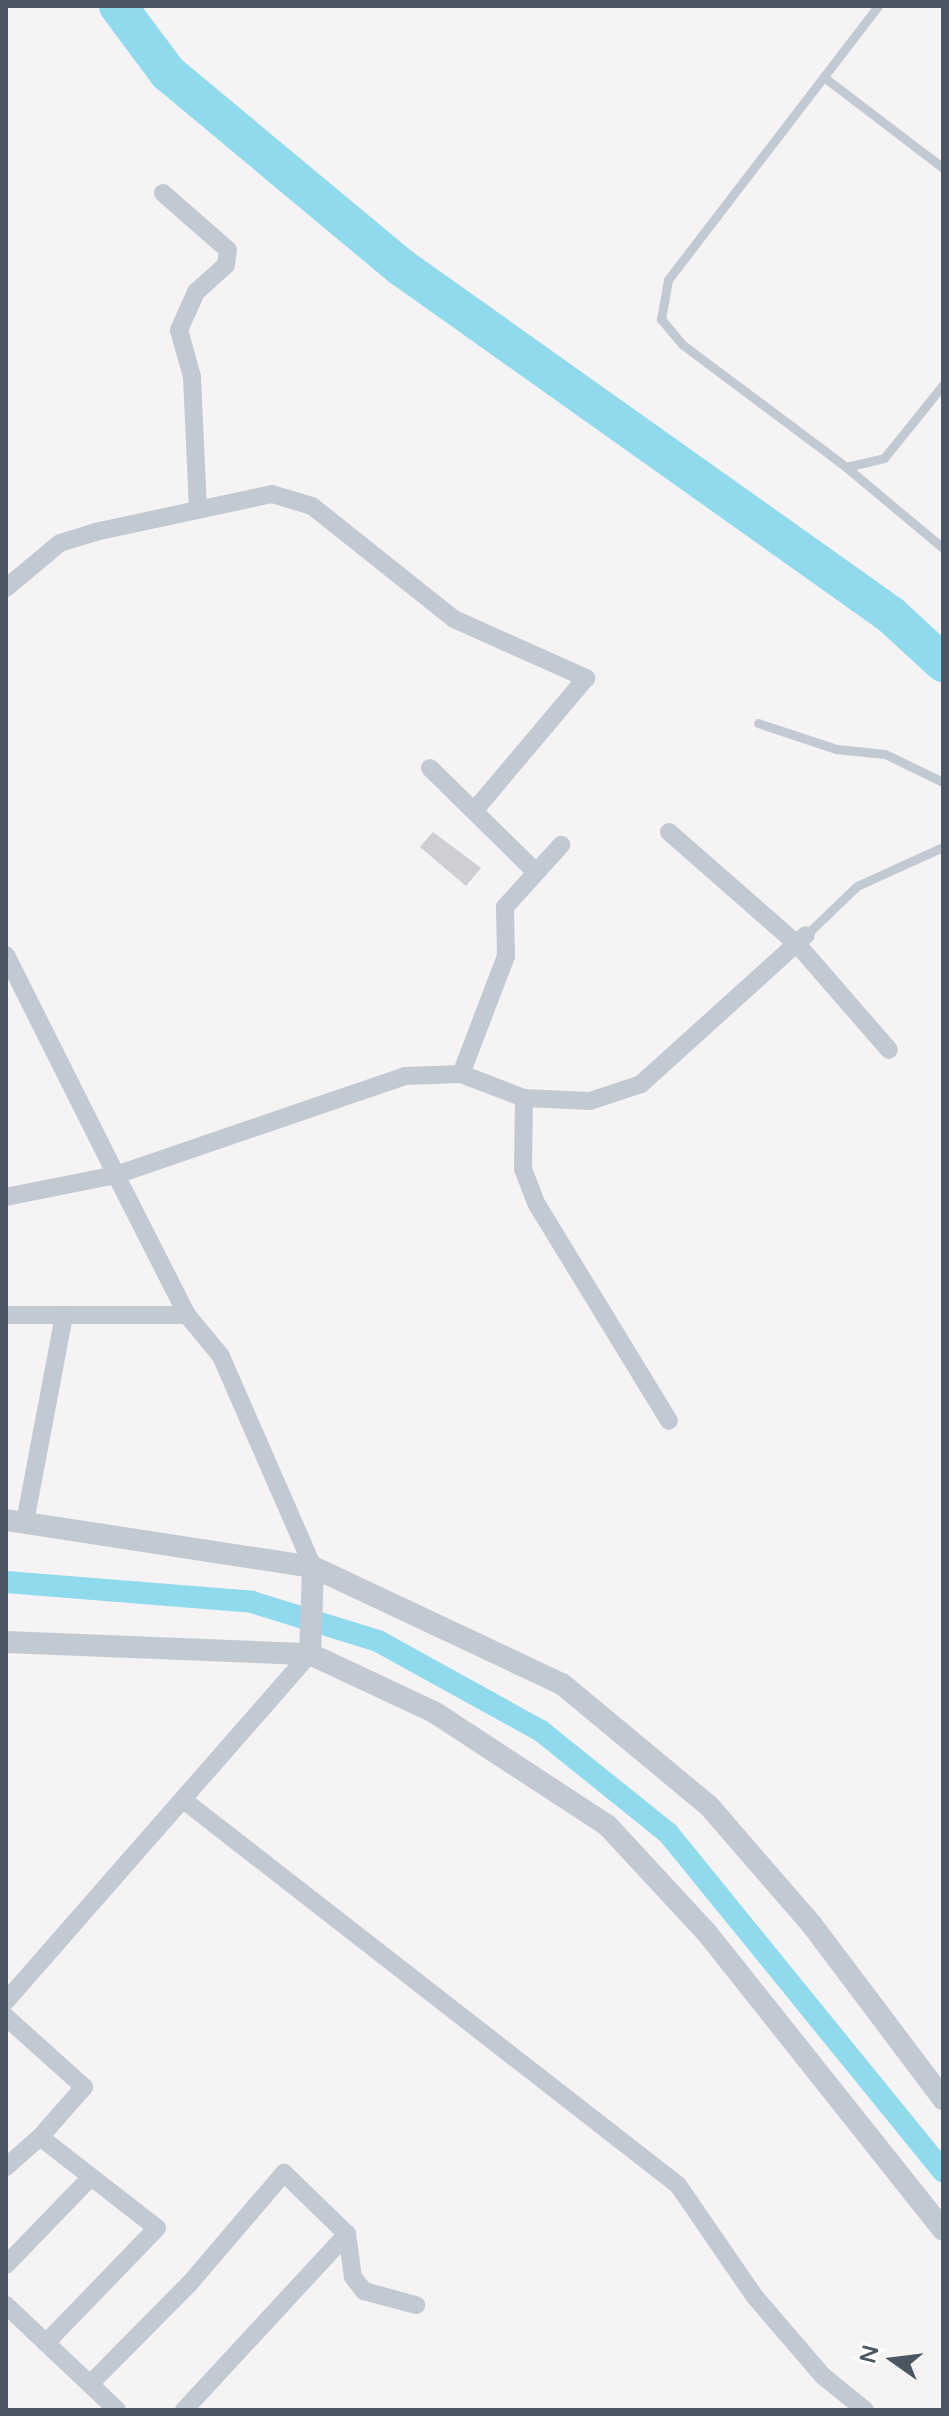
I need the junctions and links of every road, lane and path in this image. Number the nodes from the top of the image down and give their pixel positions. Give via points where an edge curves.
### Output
1 (878, 6) edge
2 (825, 78) junction
3 (943, 168) edge
4 (163, 193) dead end
5 (943, 385) edge
6 (846, 467) junction
7 (198, 510) junction
8 (943, 548) edge
9 (6, 588) edge
10 (758, 723) dead end
11 (430, 768) dead end
12 (943, 782) edge
13 (474, 811) junction
14 (669, 832) dead end
15 (561, 845) dead end
16 (943, 847) edge
17 (536, 872) junction
18 (802, 940) junction
19 (6, 955) edge
20 (889, 1050) dead end
21 (461, 1074) junction
22 (524, 1098) junction
23 (116, 1175) junction
24 (6, 1197) edge
25 (6, 1315) edge
26 (64, 1315) junction
27 (187, 1315) junction
28 (669, 1421) dead end
29 (15, 1521) edge
30 (313, 1567) junction
31 (6, 1642) edge
32 (311, 1645) junction
33 (186, 1802) junction
34 (6, 2001) edge
35 (6, 2017) edge
36 (943, 2099) edge
37 (40, 2137) junction
38 (6, 2167) edge
39 (91, 2177) junction
40 (943, 2230) edge
41 (347, 2234) junction
42 (6, 2265) edge
43 (6, 2305) edge
44 (416, 2305) dead end
45 (46, 2343) junction
46 (95, 2390) junction
47 (87, 2410) edge
48 (117, 2410) edge
49 (184, 2410) edge
50 (865, 2410) edge

1 - 2 lane
2 - 3 lane
2 - 6 lane via 668,280 659,306 683,345
4 - 7 street via 228,250 226,265 196,292 179,330 192,377
5 - 6 lane via 884,458
6 - 8 lane
7 - 9 street via 60,543
7 - 13 street via 291,496 454,619 586,678
10 - 12 lane via 836,749 885,754
11 - 13 street
13 - 17 street
14 - 18 street
15 - 17 street
16 - 18 lane via 857,886
17 - 21 street via 505,907 506,956
18 - 20 street
18 - 22 street via 641,1084 590,1101
19 - 23 street
21 - 22 street
21 - 23 street via 405,1076
22 - 28 street via 521,1156 536,1203
23 - 24 street
23 - 27 street
25 - 26 street
26 - 27 street
26 - 29 street
27 - 30 street via 221,1356
29 - 30 street
30 - 32 street
30 - 36 street via 562,1684 627,1734 709,1806 812,1925
31 - 32 street
32 - 33 street
32 - 40 street via 434,1712 607,1825 707,1933
33 - 34 street
33 - 50 street via 678,2185 755,2297 823,2376
35 - 37 street via 84,2087
37 - 38 street
37 - 39 street
39 - 42 street
39 - 45 street via 157,2228
41 - 44 street via 353,2277 364,2291
41 - 46 street via 284,2173
41 - 49 street
43 - 45 street
45 - 46 street
46 - 47 street
46 - 48 street

